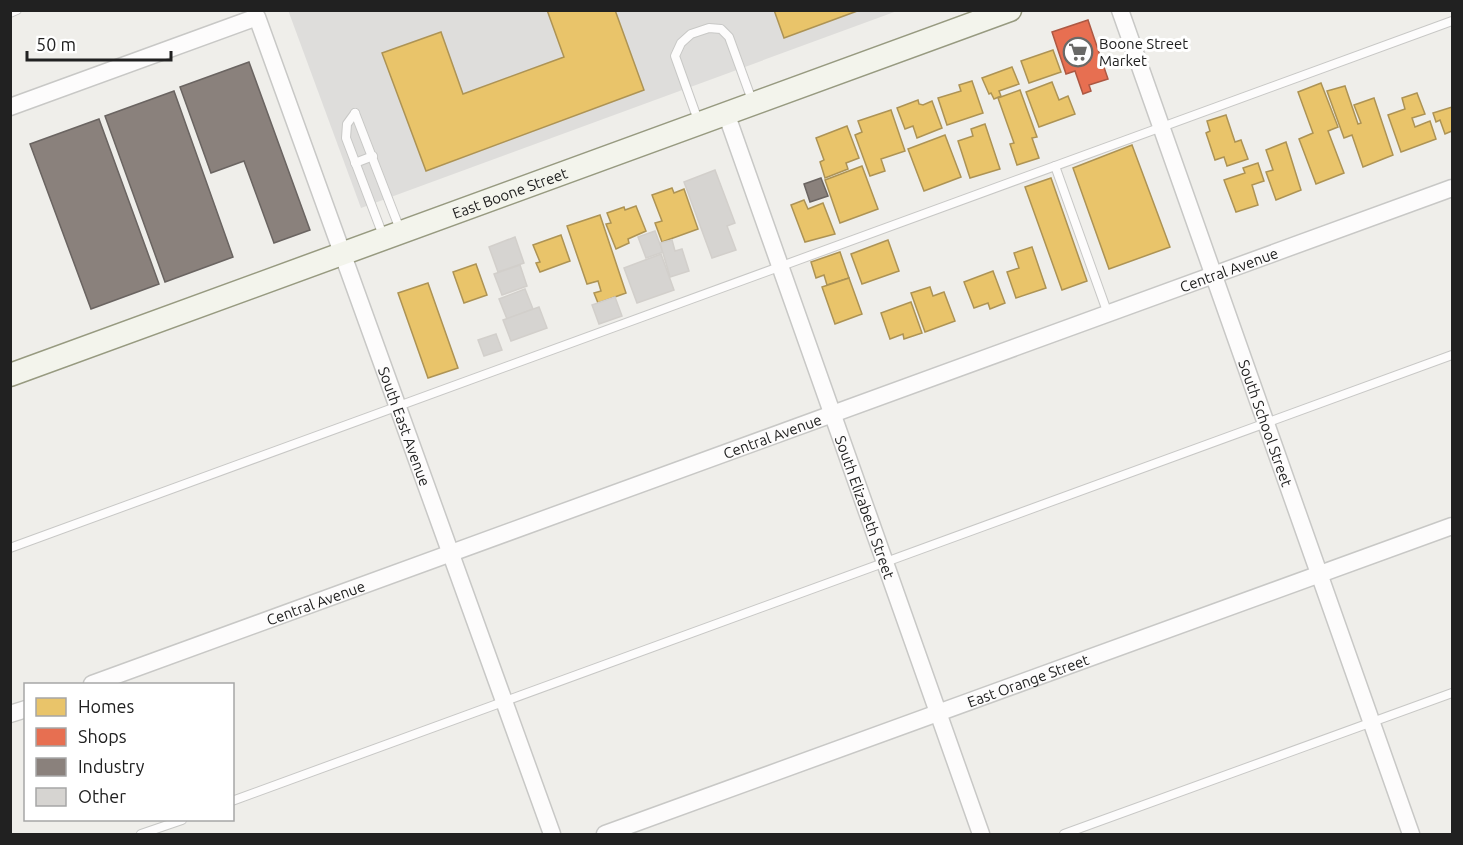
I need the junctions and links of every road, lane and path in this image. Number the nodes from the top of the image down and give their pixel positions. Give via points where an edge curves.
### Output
1 (17, 10) edge
2 (1010, 10) edge
3 (1120, 10) edge
4 (10, 13) edge
5 (1452, 21) edge
6 (753, 104) junction
7 (10, 106) edge
8 (726, 114) junction
9 (699, 123) junction
10 (1162, 127) junction
11 (373, 156) junction
12 (355, 163) junction
13 (1055, 166) junction
14 (1452, 188) edge
15 (393, 235) junction
16 (343, 253) junction
17 (780, 267) junction
18 (1214, 275) junction
19 (1108, 314) junction
20 (1452, 355) edge
21 (10, 375) edge
22 (398, 406) junction
23 (832, 415) junction
24 (1266, 422) junction
25 (1452, 526) edge
26 (10, 548) edge
27 (451, 554) junction
28 (884, 562) junction
29 (1319, 574) junction
30 (95, 683) edge
31 (1452, 693) edge
32 (504, 701) junction
33 (938, 713) junction
34 (1371, 722) junction
35 (234, 800) edge
36 (177, 821) edge
37 (141, 834) edge
38 (552, 834) edge
39 (605, 834) edge
40 (981, 834) edge
41 (1064, 834) edge
42 (1411, 834) edge

1 - 4 lane
2 - 6 street, East Boone Street
3 - 10 street, South School Street
5 - 10 lane
6 - 8 street, East Boone Street
6 - 9 lane via 729,37 721,29 709,28 691,34 675,56
7 - 16 street, South East Avenue via 258,17
8 - 9 street, East Boone Street
8 - 17 street, South Elizabeth Street
9 - 15 street, East Boone Street
10 - 13 lane
10 - 18 street, South School Street
11 - 12 lane
11 - 12 lane via 355,113 347,124 346,138
11 - 15 lane
12 - 15 lane
13 - 17 lane
13 - 19 lane
14 - 18 street, Central Avenue
15 - 16 street, East Boone Street
16 - 21 street, East Boone Street
16 - 22 street, South East Avenue
17 - 22 lane
17 - 23 street, South Elizabeth Street
18 - 19 street, Central Avenue
18 - 24 street, South School Street
19 - 23 street, Central Avenue
20 - 24 lane
22 - 26 lane
22 - 27 street, South East Avenue
23 - 27 street, Central Avenue
23 - 28 street, South Elizabeth Street
24 - 28 lane
24 - 29 street, South School Street
25 - 29 street, East Orange Street
27 - 30 street, Central Avenue
27 - 32 street, South East Avenue
28 - 32 lane
28 - 33 street, South Elizabeth Street
29 - 33 street, East Orange Street
29 - 34 street, South School Street
31 - 34 lane
32 - 35 lane
32 - 38 street, South East Avenue
33 - 39 street, East Orange Street
33 - 40 street, South Elizabeth Street
34 - 41 lane
34 - 42 street, South School Street
36 - 37 lane

